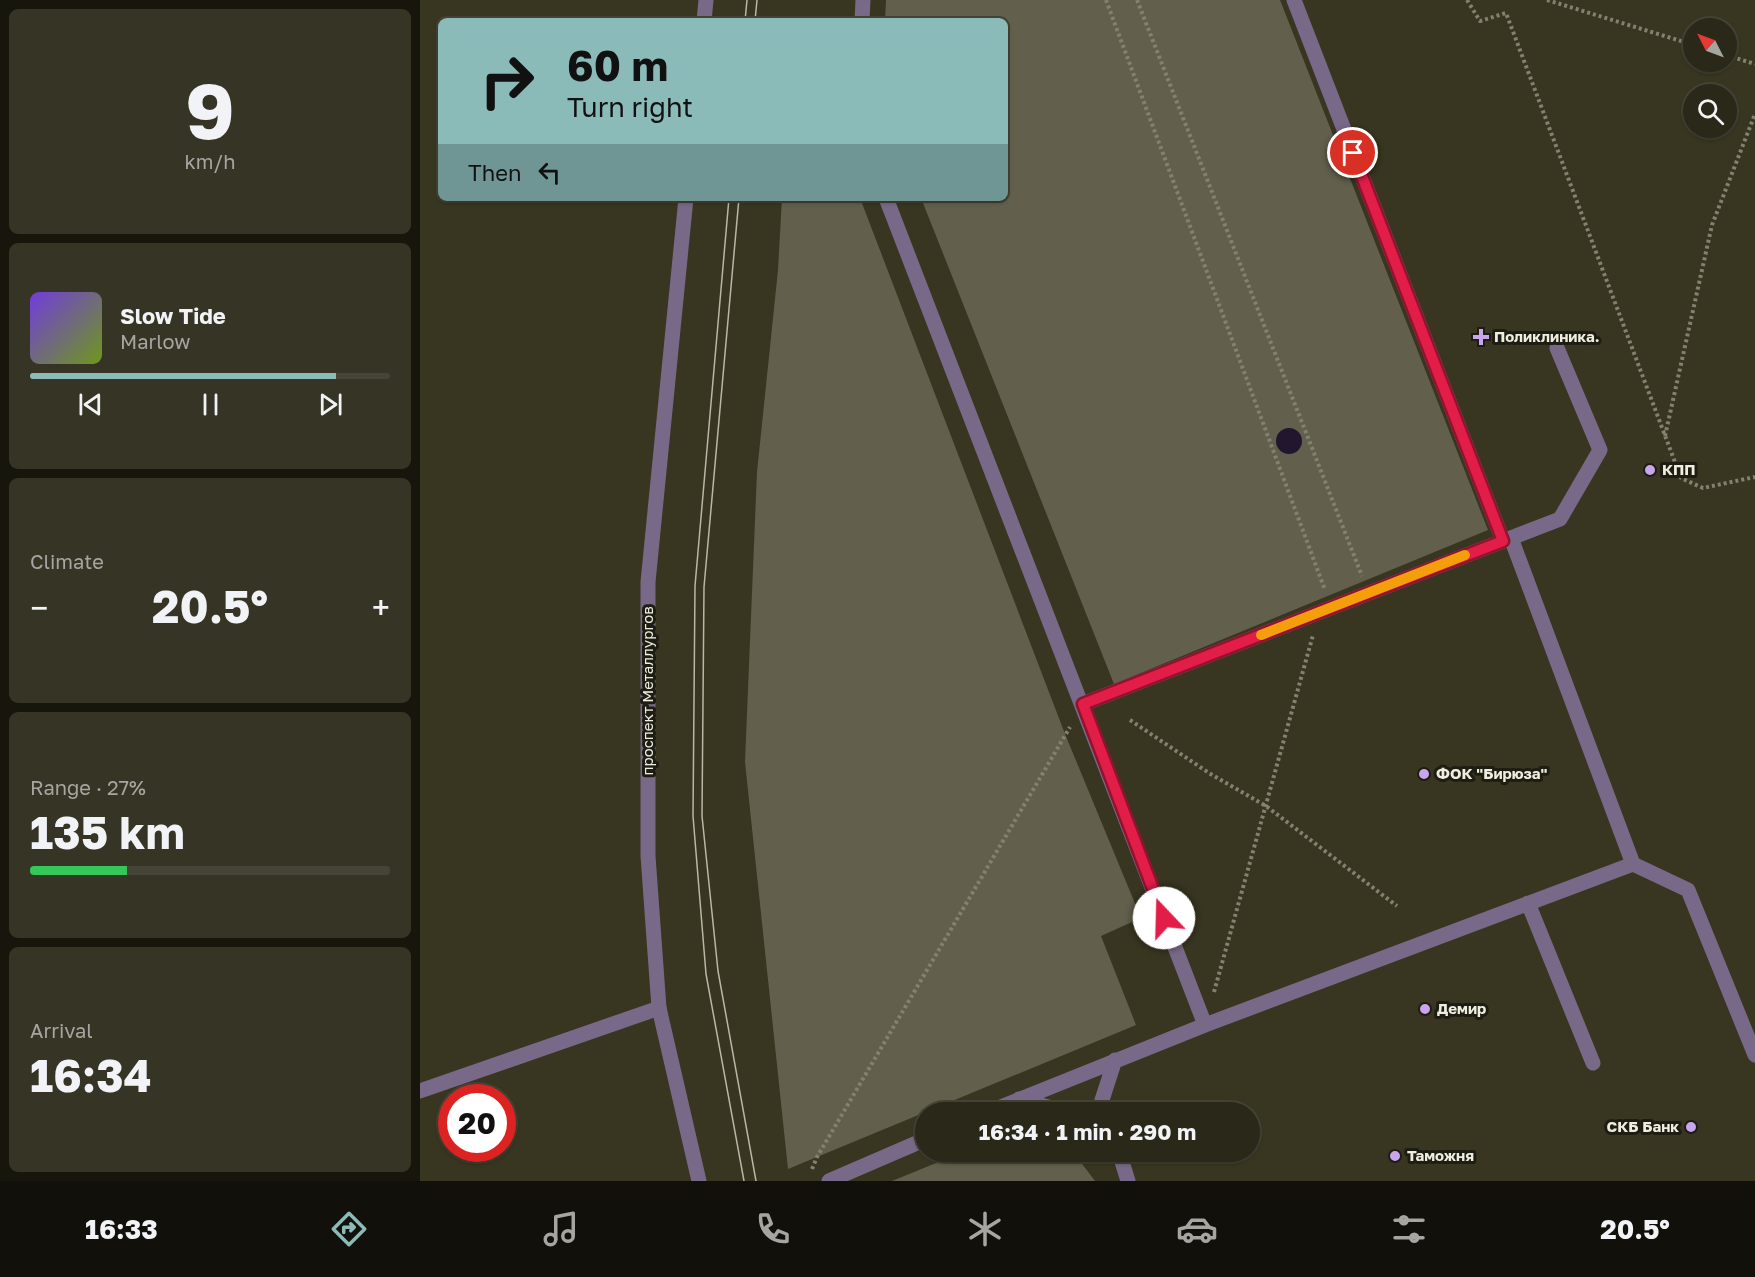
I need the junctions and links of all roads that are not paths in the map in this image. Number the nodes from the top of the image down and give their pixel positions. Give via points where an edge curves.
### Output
1 (706, 0) edge
2 (863, 0) edge
3 (1294, 0) edge
4 (704, 18) edge
5 (862, 18) edge
6 (686, 201) edge
7 (887, 201) edge
8 (1557, 348) dead end
9 (1507, 539) junction
10 (1083, 704) junction
11 (1633, 864) junction
12 (1528, 903) junction
13 (659, 1008) junction
14 (1205, 1025) junction
15 (1755, 1055) edge
16 (1114, 1060) junction
17 (1593, 1064) dead end
18 (420, 1091) edge
19 (1019, 1099) junction
20 (1012, 1102) edge
21 (1030, 1102) edge
22 (1103, 1102) edge
23 (915, 1144) edge
24 (1122, 1162) edge
25 (699, 1181) edge
26 (830, 1181) edge
27 (1128, 1181) edge

1 - 4 street
2 - 5 street
3 - 9 street
6 - 13 street, проспект Металлургов via 648,582 648,856
7 - 10 street
8 - 9 street via 1600,450 1560,519
9 - 10 street
9 - 11 street
10 - 14 street
11 - 12 street
11 - 15 street via 1688,890
12 - 14 street
12 - 17 street
13 - 18 street
13 - 25 street, проспект Металлургов
14 - 16 street
16 - 19 street
16 - 22 street
19 - 20 street
19 - 21 street
23 - 26 street
24 - 27 street

